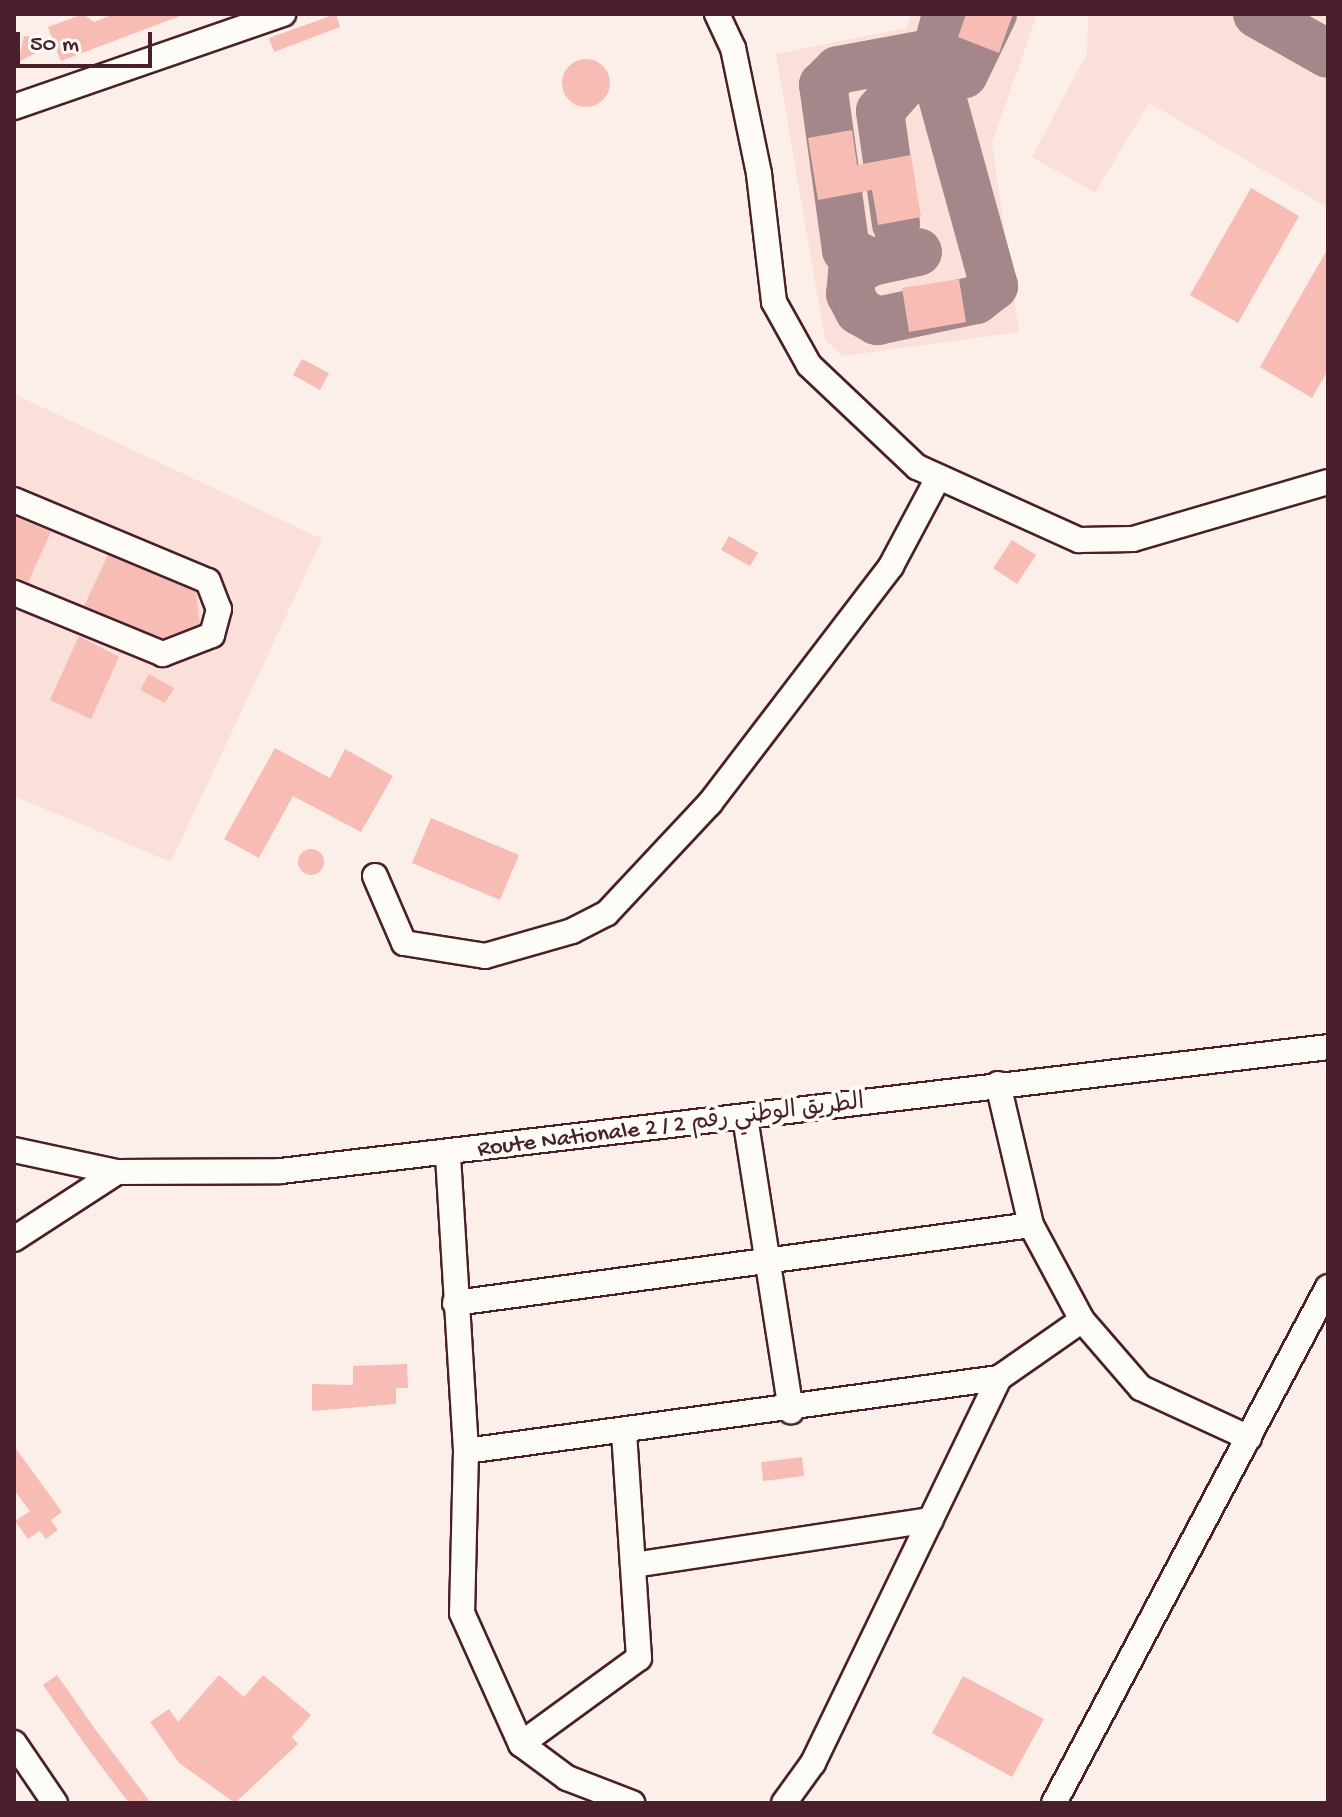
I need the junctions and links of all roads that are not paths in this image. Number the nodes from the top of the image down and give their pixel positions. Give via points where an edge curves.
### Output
1 (283, 14) edge
2 (717, 14) edge
3 (14, 107) edge
4 (938, 478) junction
5 (1328, 482) edge
6 (14, 500) edge
7 (14, 593) edge
8 (375, 876) dead end
9 (1328, 1047) edge
10 (998, 1084) junction
11 (745, 1117) junction
12 (14, 1150) edge
13 (448, 1156) junction
14 (117, 1172) junction
15 (1031, 1225) junction
16 (14, 1239) edge
17 (771, 1262) junction
18 (1328, 1287) edge
19 (455, 1303) junction
20 (1082, 1320) junction
21 (999, 1378) junction
22 (791, 1411) junction
23 (624, 1434) junction
24 (1249, 1438) junction
25 (466, 1451) junction
26 (931, 1520) junction
27 (633, 1565) junction
28 (14, 1743) edge
29 (521, 1744) junction
30 (55, 1803) edge
31 (632, 1803) edge
32 (784, 1803) edge
33 (1054, 1803) edge

1 - 3 street
2 - 4 street via 733,48 759,174 774,302 809,365 863,421
4 - 5 street via 1079,540 1133,539
4 - 8 street via 891,566 758,741 607,913 572,931 471,954 404,943
6 - 7 street via 208,581 219,609 212,635 163,654
9 - 10 street, Route Nationale 2 / الطريق الوطني رقم 2
10 - 11 street, Route Nationale 2 / الطريق الوطني رقم 2
10 - 15 street
11 - 13 street, Route Nationale 2 / الطريق الوطني رقم 2
11 - 17 street
12 - 14 street, Route Nationale 2 / الطريق الوطني رقم 2
13 - 14 street, Route Nationale 2 / الطريق الوطني رقم 2 via 281,1171
13 - 19 street
14 - 16 street
15 - 17 street
15 - 20 street
17 - 19 street
17 - 22 street
18 - 24 street
19 - 25 street
20 - 21 street
20 - 24 street via 1141,1388
21 - 22 street
21 - 26 street
22 - 23 street
23 - 25 street
23 - 27 street
24 - 33 street
25 - 29 street via 462,1613
26 - 27 street
26 - 32 street via 813,1763
27 - 29 street via 639,1658
28 - 30 street
29 - 31 street via 567,1778

